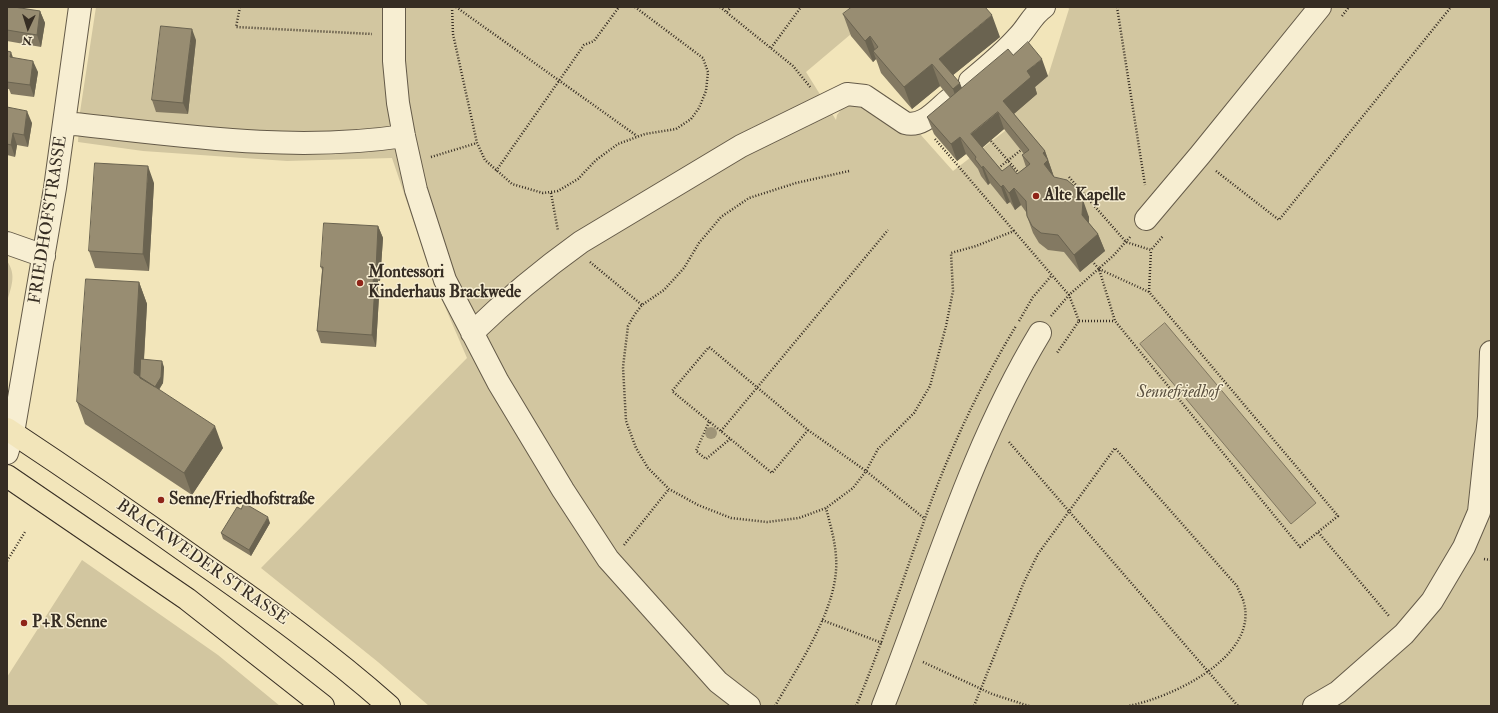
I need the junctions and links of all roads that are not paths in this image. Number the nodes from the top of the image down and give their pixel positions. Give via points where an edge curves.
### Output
1 (80, 7) edge
2 (394, 7) edge
3 (1044, 7) edge
4 (1320, 7) edge
5 (65, 123) junction
6 (404, 136) junction
7 (1151, 212) road end
8 (7, 243) edge
9 (44, 256) junction
10 (472, 333) junction
11 (1040, 333) road end
12 (1491, 352) edge
13 (9, 439) edge
14 (7, 476) edge
15 (323, 706) edge
16 (389, 706) edge
17 (750, 706) edge
18 (883, 706) edge
19 (1314, 706) edge

1 - 5 street, FRIEDHOFSTRASSE
2 - 6 street via 394,61
3 - 10 street via 1034,15 1009,48 921,122 913,125 905,123 865,96 847,94 823,105 741,146 567,252 498,307
4 - 7 street
5 - 6 street via 255,142 305,143
5 - 9 street, FRIEDHOFSTRASSE
6 - 10 street via 416,190 445,280
8 - 9 street
9 - 13 street, FRIEDHOFSTRASSE
10 - 17 street via 498,382 608,560 718,682
11 - 18 street via 1005,395 970,473
12 - 19 street via 1489,417 1479,512 1464,547 1432,601 1404,634 1338,692
13 - 16 main road, BRACKWEDER STRASSE via 92,485 280,617
14 - 15 main road via 187,599

